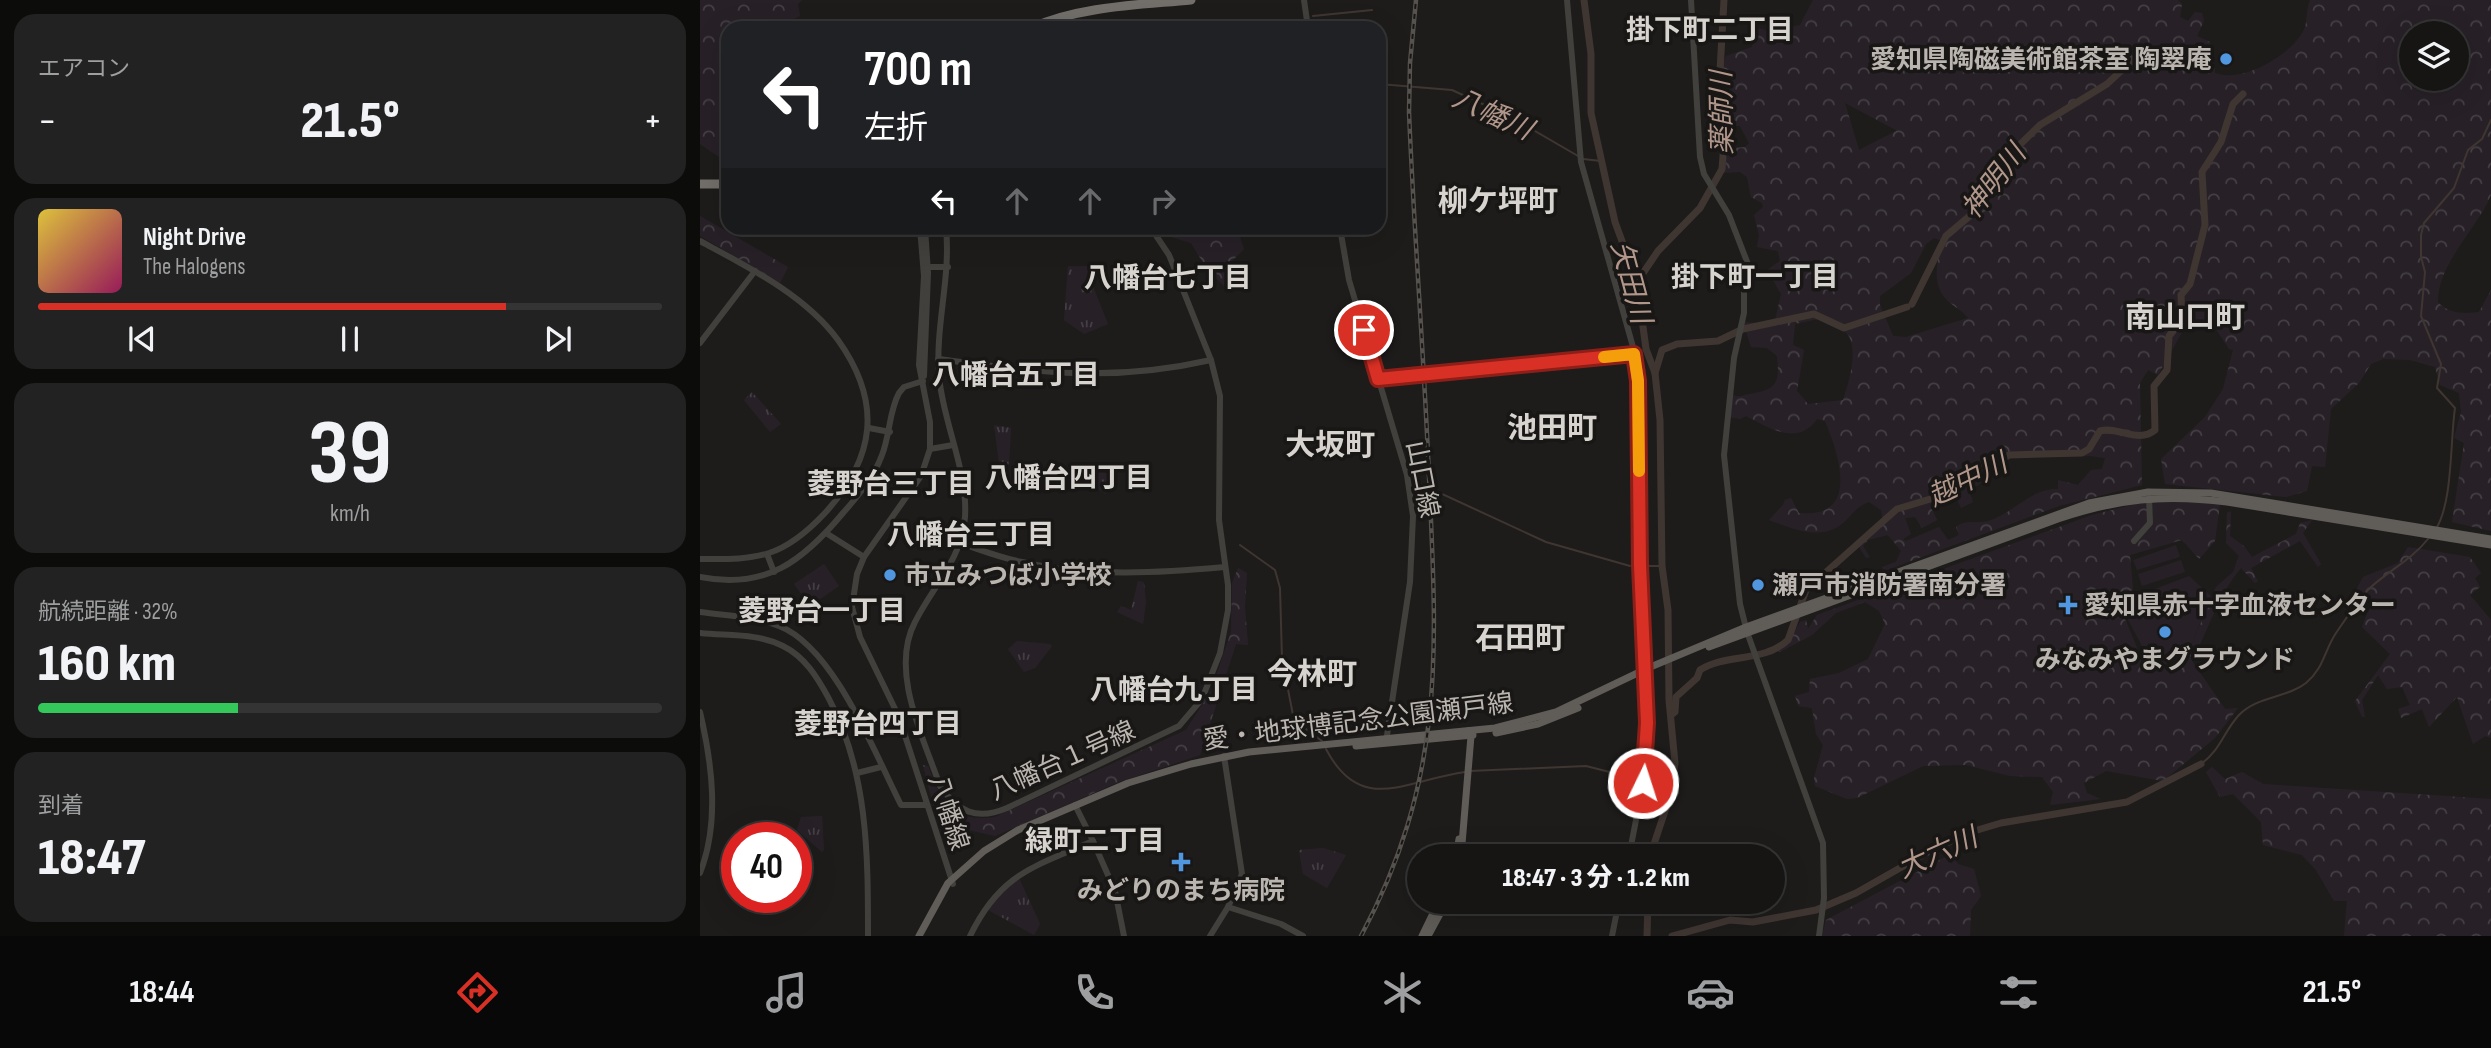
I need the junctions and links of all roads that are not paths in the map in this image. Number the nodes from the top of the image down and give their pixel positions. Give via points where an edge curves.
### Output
1 (1191, 0) edge
2 (1304, 0) edge
3 (1567, 0) edge
4 (1692, 0) edge
5 (1049, 21) edge
6 (1307, 21) edge
7 (700, 184) edge
8 (721, 184) edge
9 (923, 235) edge
10 (946, 235) edge
11 (1157, 235) edge
12 (1341, 235) edge
13 (700, 241) edge
14 (926, 267) junction
15 (948, 267) junction
16 (755, 271) junction
17 (700, 343) edge
18 (1634, 354) junction
19 (938, 359) junction
20 (1211, 360) junction
21 (1378, 379) junction
22 (923, 381) junction
23 (869, 428) junction
24 (890, 432) junction
25 (953, 445) junction
26 (930, 449) junction
27 (2149, 497) junction
28 (2375, 523) junction
29 (826, 533) junction
30 (2441, 533) junction
31 (2491, 539) edge
32 (2134, 541) dead end
33 (960, 543) junction
34 (2491, 545) edge
35 (767, 554) junction
36 (864, 557) junction
37 (700, 559) edge
38 (1225, 568) junction
39 (774, 572) junction
40 (700, 577) edge
41 (1810, 608) junction
42 (700, 612) edge
43 (1746, 630) junction
44 (700, 633) edge
45 (1647, 671) junction
46 (700, 712) edge
47 (1468, 734) junction
48 (1386, 740) junction
49 (929, 754) junction
50 (1224, 758) junction
51 (912, 759) junction
52 (881, 767) junction
53 (857, 773) junction
54 (925, 805) junction
55 (1076, 807) junction
56 (1093, 841) junction
57 (1460, 844) edge
58 (1631, 844) edge
59 (963, 868) junction
60 (947, 869) junction
61 (700, 873) edge
62 (952, 882) junction
63 (1228, 907) junction
64 (1433, 914) edge
65 (1440, 914) edge
66 (1616, 914) edge
67 (867, 936) edge
68 (921, 936) edge
69 (970, 936) edge
70 (1124, 936) edge
71 (1210, 936) edge
72 (1303, 936) edge
73 (1422, 936) edge
74 (1428, 936) edge
75 (1612, 936) edge
76 (1819, 936) edge

1 - 5 highway via 1086,12
2 - 6 street
3 - 18 street via 1581,157
4 - 43 street via 1700,158 1751,272 1735,352 1724,455
7 - 8 highway
9 - 14 street, 八幡線
10 - 15 street, 八幡台１号線
11 - 20 street, 八幡台１号線
12 - 21 street, 山口線
13 - 16 street
14 - 15 street
14 - 22 street, 八幡線
15 - 19 street, 八幡台１号線
16 - 17 street
16 - 23 street via 811,312 847,353 862,390
18 - 21 street
18 - 45 street
19 - 20 street via 1081,375 1132,374
19 - 25 street, 八幡台１号線
20 - 38 street, 八幡台１号線 via 1222,408 1218,508
21 - 48 street, 山口線 via 1407,475 1413,534
22 - 24 street via 899,393
22 - 26 street, 八幡線
23 - 24 street
23 - 35 street via 859,467 844,492 796,540
24 - 29 street via 870,478
25 - 26 street
25 - 33 street, 八幡台１号線 via 965,507
26 - 36 street, 八幡線 via 921,476
27 - 28 main road, 愛・地球博記念公園瀬戸線 via 2184,497
27 - 32 street via 2150,523
27 - 41 main road, 愛・地球博記念公園瀬戸線 via 2091,508
28 - 30 main road, 愛・地球博記念公園瀬戸線
28 - 41 main road, 愛・地球博記念公園瀬戸線 via 2211,493 2148,492 2078,507
29 - 36 street
29 - 39 street via 801,557
30 - 31 main road, 愛・地球博記念公園瀬戸線
30 - 34 main road, 愛・地球博記念公園瀬戸線
33 - 38 street via 1020,562 1089,570 1147,574
33 - 49 street, 八幡台１号線 via 949,569 913,624 906,660 908,686
35 - 37 street
35 - 39 street
36 - 51 street, 八幡線 via 853,593 855,621 899,717
38 - 49 street, 八幡台１号線 via 1228,610 1220,653 1202,699 1179,726 1007,808 983,815 965,813 949,800
39 - 40 street via 749,580
41 - 43 main road, 愛・地球博記念公園瀬戸線
42 - 52 street via 758,620 800,638 832,672
43 - 45 main road, 愛・地球博記念公園瀬戸線
43 - 76 street via 1823,843
44 - 53 street via 767,639 799,656 817,676 844,726
45 - 47 main road, 愛・地球博記念公園瀬戸線 via 1555,718 1505,732
45 - 58 street via 1644,781
46 - 61 street via 711,787 707,849
47 - 48 main road, 愛・地球博記念公園瀬戸線
47 - 57 main road
48 - 50 main road, 愛・地球博記念公園瀬戸線
49 - 51 street
50 - 55 main road, 愛・地球博記念公園瀬戸線
50 - 63 street via 1241,865 1240,884
51 - 54 street, 八幡線
52 - 53 street
52 - 54 street via 901,805
53 - 67 street via 863,810
54 - 60 street, 八幡線
55 - 56 street
55 - 59 main road, 愛・地球博記念公園瀬戸線 via 997,841
55 - 62 main road, 愛・地球博記念公園瀬戸線 via 998,846
56 - 69 street via 1019,873 1002,887
56 - 70 street via 1115,891
59 - 60 street
59 - 62 main road, 愛・地球博記念公園瀬戸線
60 - 62 street, 八幡線
62 - 68 main road, 愛・地球博記念公園瀬戸線
63 - 71 street
63 - 72 street
64 - 73 main road
65 - 74 main road
66 - 75 street

